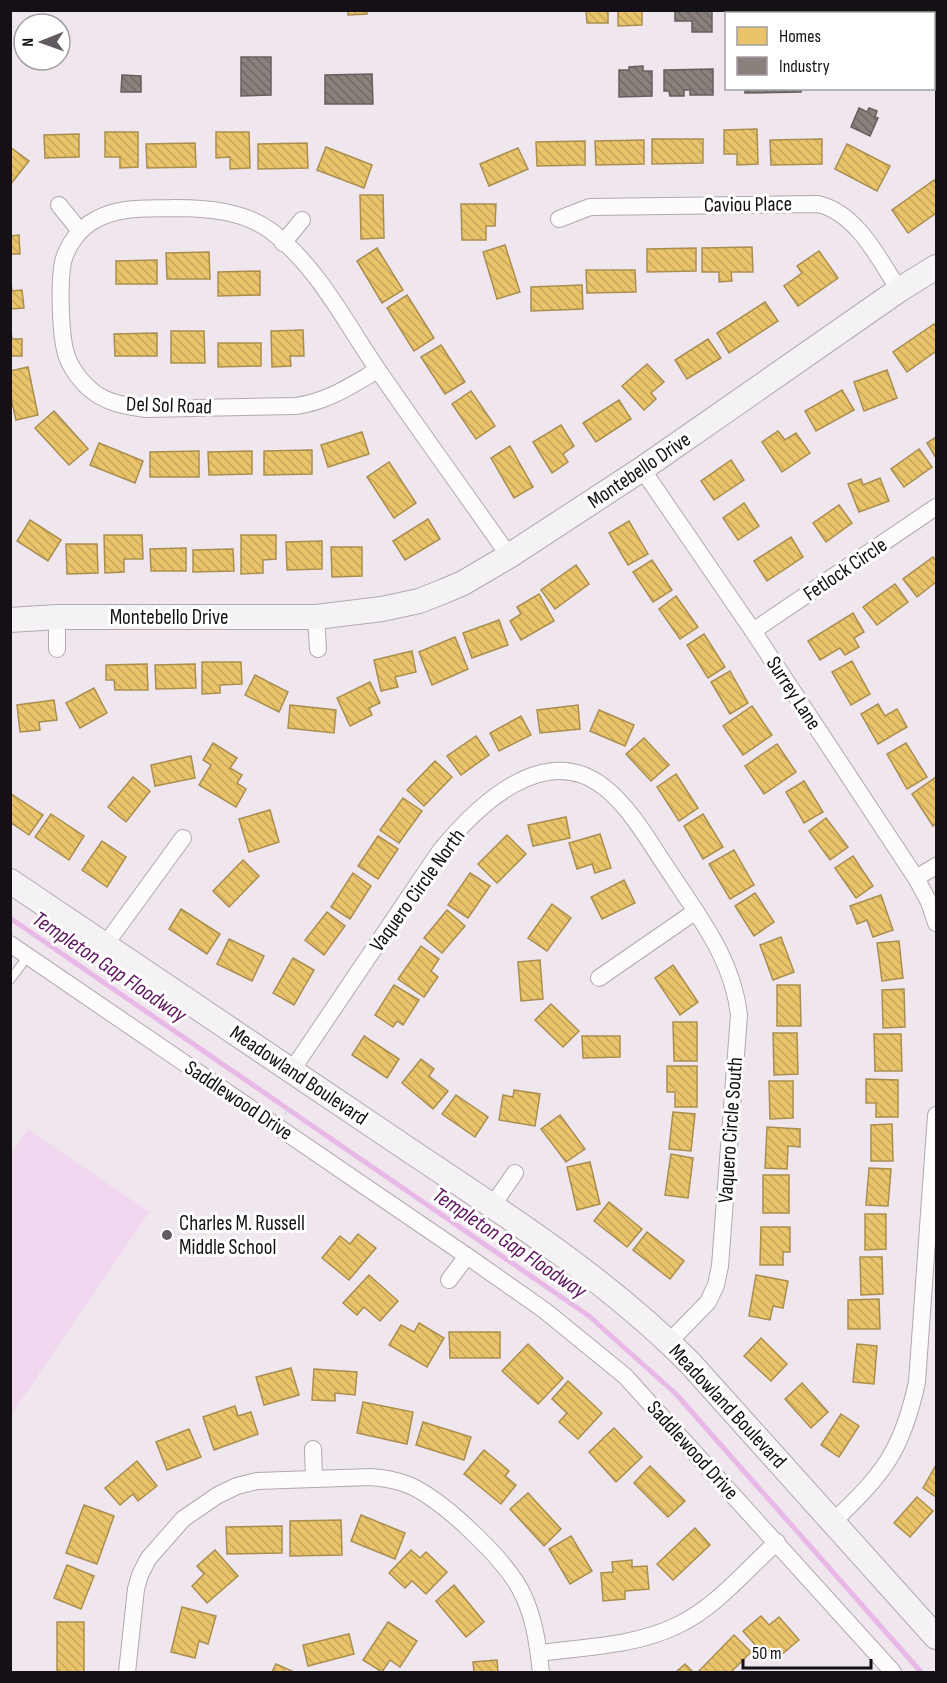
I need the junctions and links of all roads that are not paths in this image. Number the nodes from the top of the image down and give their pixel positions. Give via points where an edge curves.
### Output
1 (59, 205) dead end
2 (559, 219) dead end
3 (302, 220) dead end
4 (80, 231) junction
5 (283, 243) junction
6 (936, 267) edge
7 (899, 290) junction
8 (378, 370) junction
9 (642, 469) junction
10 (936, 507) edge
11 (509, 556) junction
12 (57, 617) junction
13 (316, 617) junction
14 (10, 620) edge
15 (753, 631) junction
16 (57, 649) dead end
17 (318, 649) dead end
18 (183, 838) dead end
19 (936, 866) edge
20 (916, 878) junction
21 (10, 881) edge
22 (677, 884) joint
23 (696, 911) junction
24 (936, 923) edge
25 (10, 944) edge
26 (105, 945) junction
27 (28, 956) junction
28 (599, 978) dead end
29 (10, 980) edge
30 (292, 1070) junction
31 (936, 1115) edge
32 (515, 1173) dead end
33 (492, 1206) junction
34 (467, 1256) junction
35 (449, 1280) dead end
36 (669, 1342) junction
37 (313, 1449) dead end
38 (314, 1479) junction
39 (833, 1522) junction
40 (777, 1542) junction
41 (936, 1637) edge
42 (538, 1653) junction
43 (127, 1672) edge
44 (541, 1672) edge
45 (893, 1672) edge

1 - 4 street
2 - 7 street, Caviou Place via 590,207 818,204 841,214 856,229
3 - 5 street
4 - 5 street, Del Sol Road via 112,212 196,208 250,219
4 - 8 street, Del Sol Road via 64,261 64,338 67,358 77,375 89,390 105,400 146,409 296,406 331,398
5 - 8 street, Del Sol Road via 318,278
6 - 7 street, Montebello Drive
7 - 9 street, Montebello Drive
8 - 11 street, Del Sol Road
9 - 11 street, Montebello Drive
9 - 15 street, Surrey Lane
10 - 15 street, Fetlock Circle
11 - 13 street, Montebello Drive via 463,583 418,601 351,615
12 - 13 street, Montebello Drive
12 - 14 street, Montebello Drive
12 - 16 street
13 - 17 street
15 - 20 street, Surrey Lane
18 - 26 street
19 - 20 street
20 - 24 street, Surrey Lane
21 - 26 street, Meadowland Boulevard
22 - 23 street, Vaquero Circle South
22 - 30 street, Vaquero Circle North via 628,812 604,787 571,772 532,775 492,797 448,842
23 - 28 street
23 - 36 street, Vaquero Circle South via 723,956 737,995 739,1015 716,1285 708,1302
25 - 27 street, Saddlewood Drive
26 - 30 street, Meadowland Boulevard
27 - 29 lane
27 - 34 street, Saddlewood Drive
30 - 33 street, Meadowland Boulevard
31 - 39 street via 917,1382 910,1413 899,1443 882,1471
32 - 33 street
33 - 36 street, Meadowland Boulevard via 616,1296
34 - 35 street
34 - 40 street, Saddlewood Drive via 544,1310 626,1376
36 - 39 street, Meadowland Boulevard
37 - 38 street
38 - 42 street via 387,1478 408,1484 444,1507 512,1575 533,1618
38 - 43 street via 257,1481 237,1486 183,1519 148,1559 140,1575
39 - 41 street, Meadowland Boulevard
40 - 42 street via 708,1606 678,1625 619,1642
40 - 45 street, Saddlewood Drive
42 - 44 street

